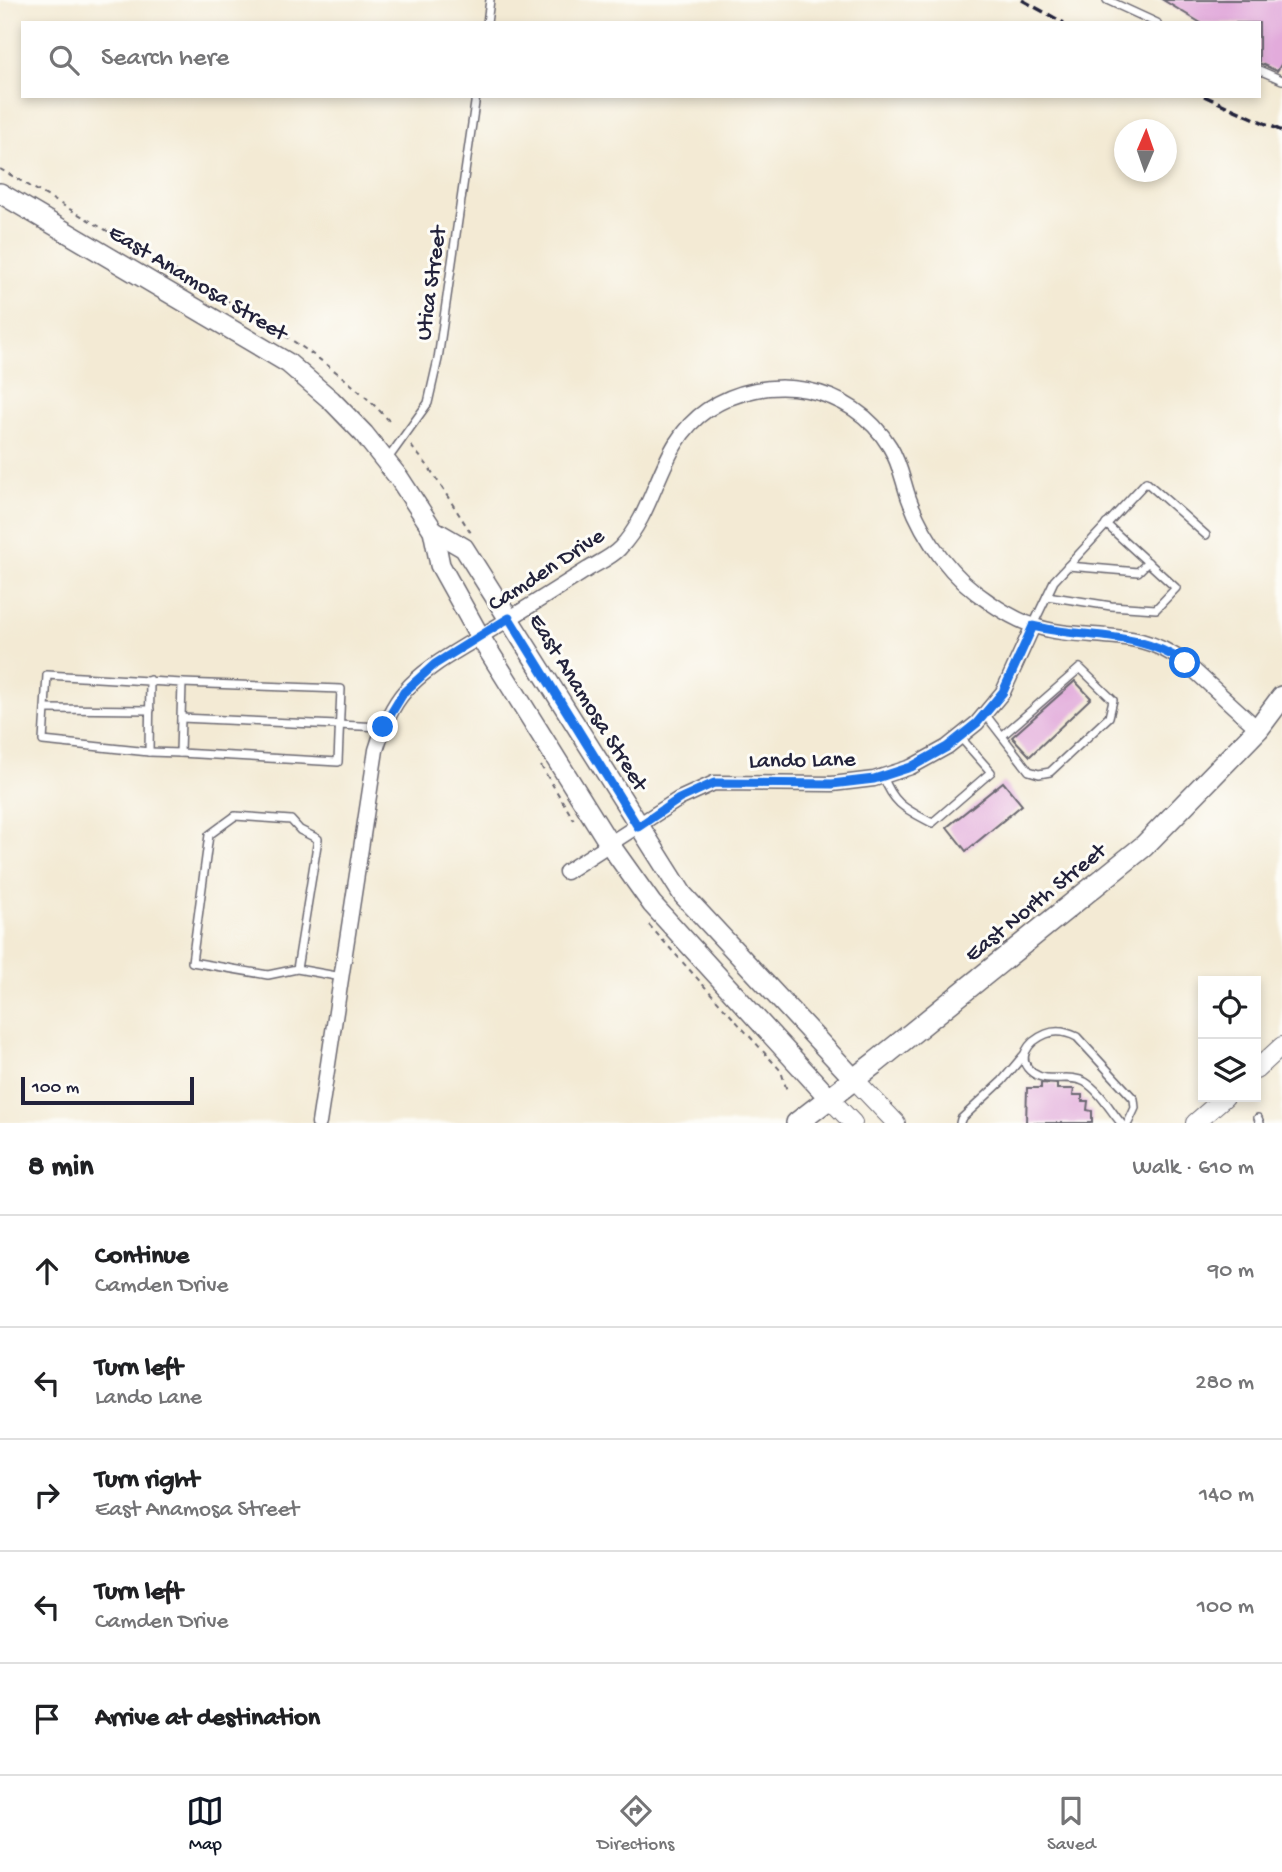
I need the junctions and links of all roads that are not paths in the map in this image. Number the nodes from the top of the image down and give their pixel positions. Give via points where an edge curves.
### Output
1 (490, 0) edge
2 (1107, 0) edge
3 (486, 21) edge
4 (1153, 21) edge
5 (1261, 71) edge
6 (1282, 80) edge
7 (476, 98) edge
8 (0, 193) edge
9 (386, 461) junction
10 (1106, 524) junction
11 (433, 530) junction
12 (1206, 535) dead end
13 (1148, 562) junction
14 (1068, 566) junction
15 (1047, 596) junction
16 (509, 618) junction
17 (1033, 626) junction
18 (481, 636) junction
19 (150, 680) junction
20 (182, 682) junction
21 (1282, 697) edge
22 (45, 709) junction
23 (150, 710) junction
24 (985, 714) junction
25 (181, 718) junction
26 (341, 725) junction
27 (383, 727) junction
28 (1258, 729) junction
29 (1002, 736) junction
30 (960, 737) junction
31 (149, 752) junction
32 (180, 753) junction
33 (884, 776) junction
34 (638, 827) junction
35 (610, 845) junction
36 (566, 872) dead end
37 (298, 969) junction
38 (342, 978) junction
39 (1282, 1046) edge
40 (1023, 1056) junction
41 (1261, 1065) edge
42 (854, 1079) junction
43 (829, 1098) junction
44 (1219, 1102) edge
45 (319, 1123) edge
46 (797, 1123) edge
47 (853, 1123) edge
48 (896, 1123) edge
49 (960, 1123) edge
50 (1121, 1123) edge
51 (1128, 1123) edge
52 (1195, 1123) edge

1 - 3 lane
2 - 4 lane
5 - 6 lane
7 - 9 lane, Utica Street via 428,403
8 - 9 main road, East Anamosa Street via 288,363 331,400
9 - 11 main road, East Anamosa Street
10 - 12 lane via 1146,482
10 - 13 lane
10 - 14 lane
11 - 16 main road, East Anamosa Street via 464,548
11 - 18 main road, East Anamosa Street via 440,565
13 - 14 lane via 1138,572
13 - 15 lane via 1176,588 1156,609
14 - 15 lane
15 - 17 lane
16 - 17 street, Camden Drive via 619,550 646,512 671,449 695,419 738,394 774,387 826,395 858,413 890,447 914,511 943,559 987,601
16 - 18 street, Camden Drive
16 - 34 main road, East Anamosa Street
17 - 24 street, Lando Lane via 1003,692
17 - 28 street, Camden Drive via 1157,647 1185,663
18 - 27 street, Camden Drive via 435,664 404,692
18 - 35 main road, East Anamosa Street
19 - 20 lane
19 - 22 lane via 47,675
19 - 23 lane
20 - 25 lane
20 - 26 lane via 341,690
21 - 28 main road, East North Street
22 - 23 lane
22 - 31 lane via 43,741
23 - 31 lane
24 - 29 lane
24 - 30 street, Lando Lane
25 - 26 lane
25 - 32 lane
26 - 27 lane
26 - 32 lane via 338,762
27 - 38 street, Camden Drive
28 - 42 main road, East North Street via 1144,846
29 - 29 lane via 1029,771 1050,772 1110,717 1113,700 1080,667
30 - 33 street, Lando Lane via 911,767
30 - 33 lane via 992,772 932,823 898,804
31 - 32 lane
33 - 34 street, Lando Lane via 832,784 714,783 679,799
34 - 35 street, Lando Lane
34 - 42 main road, East Anamosa Street via 683,895
35 - 36 street, Lando Lane
35 - 43 main road, East Anamosa Street via 652,904
37 - 37 lane via 318,839 291,820 235,816 209,835 192,962 268,975
37 - 38 lane
38 - 45 street, Camden Drive
39 - 41 street
40 - 49 lane
40 - 50 lane via 1039,1077 1085,1082
40 - 51 lane via 1036,1039 1050,1032 1077,1037 1134,1099
42 - 43 main road, East North Street
42 - 48 street, East Anamosa Street
43 - 46 main road, East North Street
43 - 47 street, East Anamosa Street
44 - 52 street

